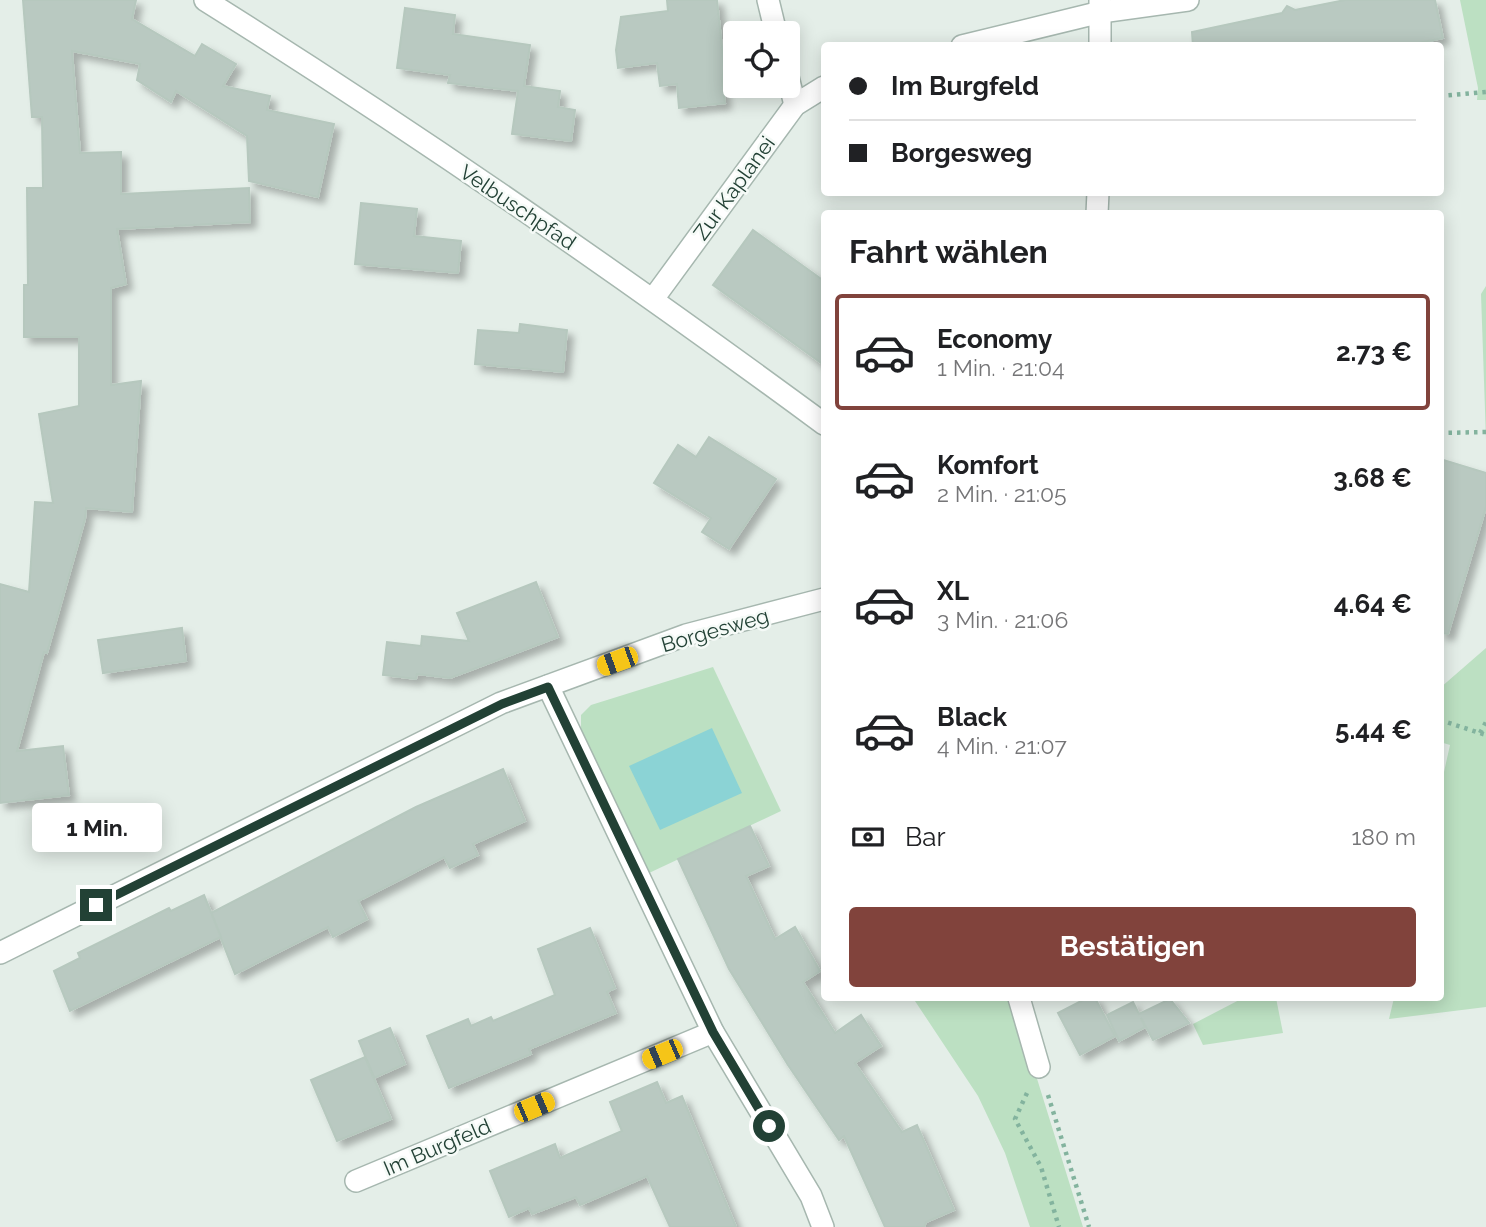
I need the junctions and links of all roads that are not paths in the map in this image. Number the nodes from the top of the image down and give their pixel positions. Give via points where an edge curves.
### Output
1 (205, 0) edge
2 (768, 0) edge
3 (1188, 0) edge
4 (1100, 6) edge
5 (773, 21) edge
6 (976, 42) edge
7 (1100, 42) edge
8 (821, 89) edge
9 (793, 98) edge
10 (795, 105) junction
11 (653, 299) junction
12 (821, 422) edge
13 (821, 600) edge
14 (548, 687) junction
15 (0, 953) edge
16 (1020, 1001) edge
17 (713, 1032) junction
18 (1040, 1067) road end
19 (356, 1181) dead end
20 (823, 1227) edge

1 - 11 street, Velbuschpfad
2 - 5 street
3 - 4 street
4 - 6 street
4 - 7 street
8 - 10 street, Zur Kaplanei
9 - 10 street
10 - 11 street, Zur Kaplanei
11 - 12 street, Velbuschpfad
13 - 14 street, Borgesweg via 687,635
14 - 15 street, Borgesweg via 489,709
14 - 17 street
16 - 18 street
17 - 19 street, Im Burgfeld
17 - 20 street via 811,1196

